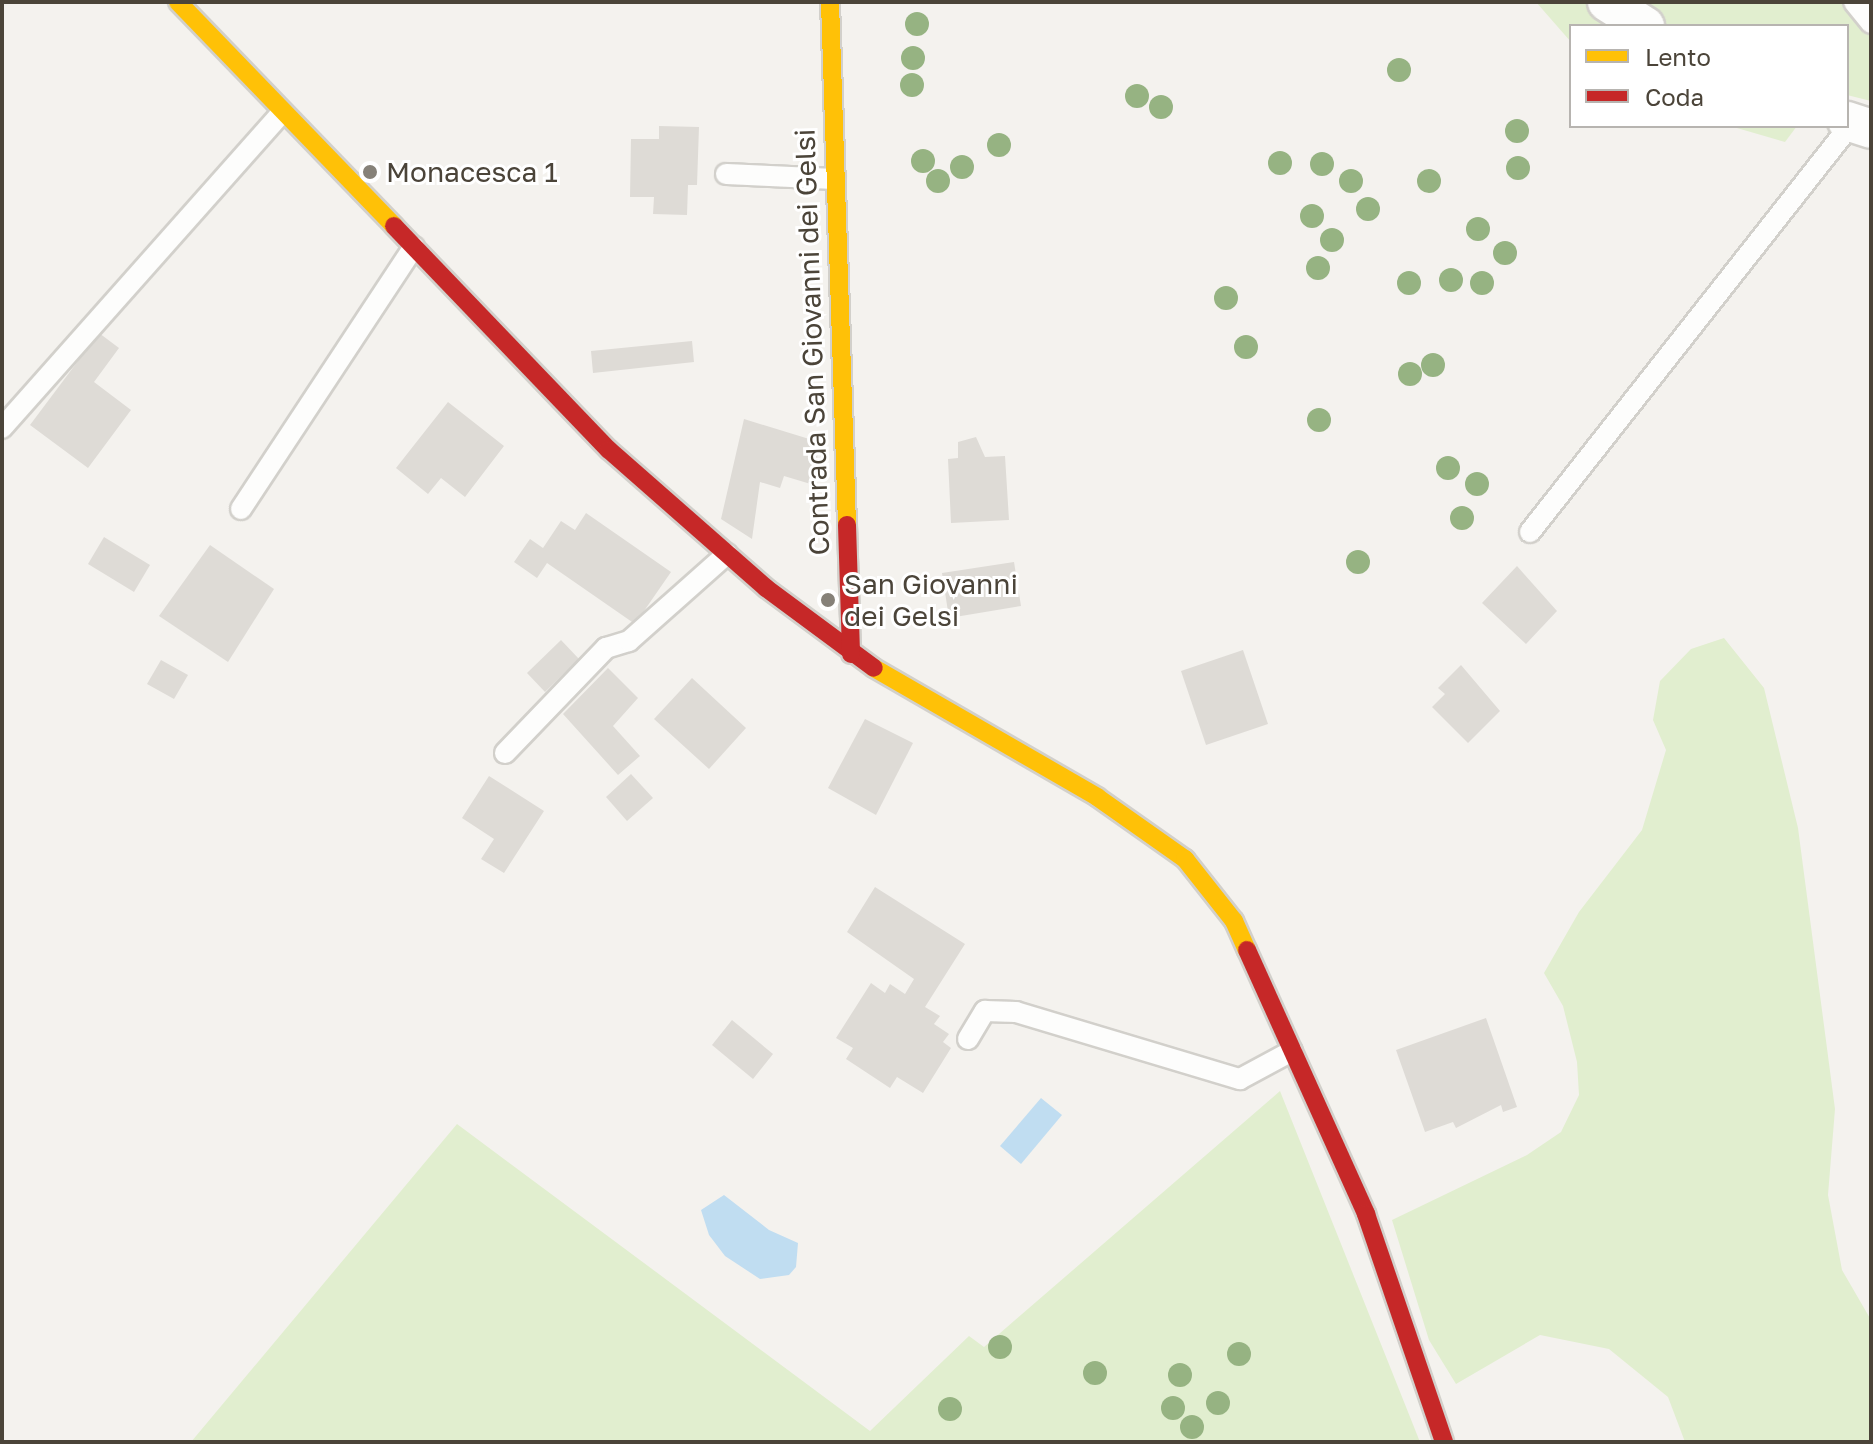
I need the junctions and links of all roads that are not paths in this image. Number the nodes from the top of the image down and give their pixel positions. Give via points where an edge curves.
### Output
1 (178, 2) edge
2 (830, 2) edge
3 (1607, 2) edge
4 (1854, 2) edge
5 (1871, 23) edge
6 (1642, 24) edge
7 (282, 113) junction
8 (1857, 124) edge
9 (726, 174) dead end
10 (835, 179) junction
11 (414, 247) junction
12 (2, 428) edge
13 (241, 509) dead end
14 (1530, 532) dead end
15 (727, 554) junction
16 (851, 654) junction
17 (505, 753) dead end
18 (968, 1039) dead end
19 (1292, 1051) junction
20 (1444, 1442) edge

1 - 7 street
2 - 10 street, Contrada San Giovanni dei Gelsi
3 - 6 street
4 - 5 lane
7 - 11 street
7 - 12 lane
8 - 14 lane
9 - 10 lane
10 - 16 street, Contrada San Giovanni dei Gelsi
11 - 13 lane
11 - 15 street via 609,450
15 - 16 street
15 - 17 lane via 629,641 606,648
16 - 19 street via 1097,797 1185,859 1234,921
18 - 19 lane via 985,1011 1016,1012 1240,1079
19 - 20 street via 1366,1214

